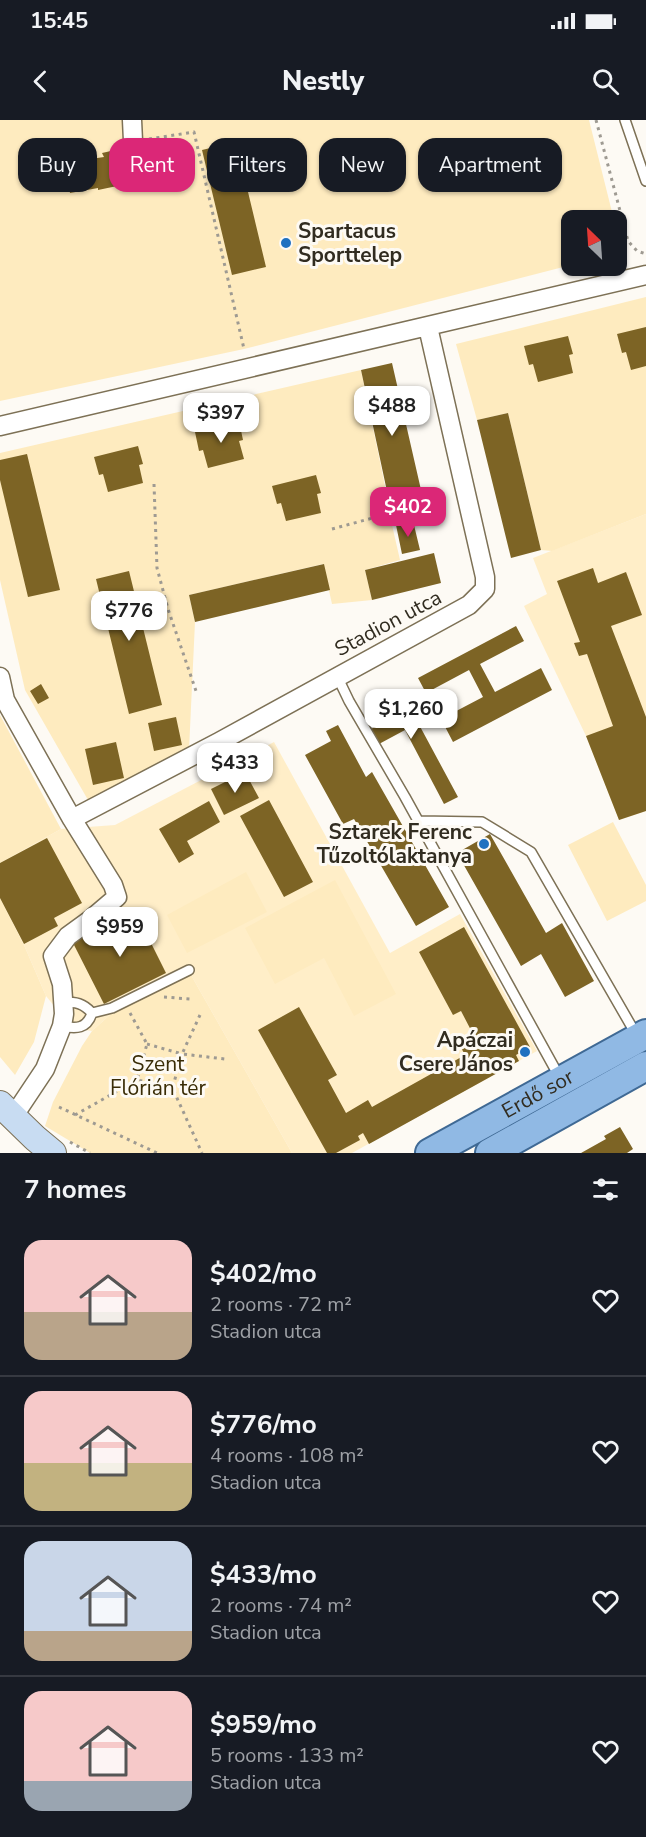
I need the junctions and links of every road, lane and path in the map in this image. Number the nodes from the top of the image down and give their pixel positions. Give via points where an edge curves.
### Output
1 (132, 120) edge
2 (596, 120) edge
3 (625, 120) edge
4 (133, 138) edge
5 (153, 138) edge
6 (646, 181) edge
7 (646, 254) edge
8 (646, 275) edge
9 (428, 327) junction
10 (244, 349) dead end
11 (0, 426) edge
12 (154, 484) dead end
13 (391, 513) dead end
14 (332, 529) dead end
15 (337, 676) junction
16 (0, 677) edge
17 (196, 691) dead end
18 (3, 702) edge
19 (72, 819) junction
20 (418, 821) junction
21 (189, 970) dead end
22 (622, 986) dead end
23 (612, 991) junction
24 (63, 1002) junction
25 (123, 1002) junction
26 (92, 1013) junction
27 (200, 1015) dead end
28 (62, 1026) junction
29 (642, 1036) edge
30 (147, 1044) junction
31 (182, 1054) junction
32 (225, 1059) dead end
33 (646, 1066) edge
34 (137, 1080) junction
35 (562, 1082) junction
36 (172, 1087) junction
37 (59, 1107) dead end
38 (7, 1110) edge
39 (75, 1115) junction
40 (53, 1153) edge
41 (157, 1153) edge
42 (202, 1153) edge
43 (430, 1153) edge
44 (490, 1153) edge

1 - 4 street
2 - 7 path via 628,241
3 - 6 lane
5 - 10 path via 194,132
8 - 9 street
9 - 11 street
9 - 15 street, Stadion utca via 485,589 469,605
12 - 17 path via 157,568
13 - 14 path
15 - 19 street, Stadion utca
15 - 20 lane
16 - 18 street
18 - 19 street
19 - 24 street via 117,897 68,936 53,956
20 - 23 lane via 482,822 531,852
20 - 35 lane
21 - 25 lane
22 - 23 lane
23 - 29 lane
24 - 26 lane via 77,1002
24 - 28 street
25 - 26 lane
25 - 30 path
26 - 28 lane via 85,1026
27 - 31 path
28 - 38 street via 45,1069
29 - 35 main road, Erdő sor
30 - 31 path
30 - 34 path
31 - 32 path
31 - 36 path
33 - 44 main road, Erdő sor
34 - 36 path
34 - 39 path
35 - 43 main road, Erdő sor
36 - 42 path
37 - 39 path
38 - 40 main road
39 - 41 path

